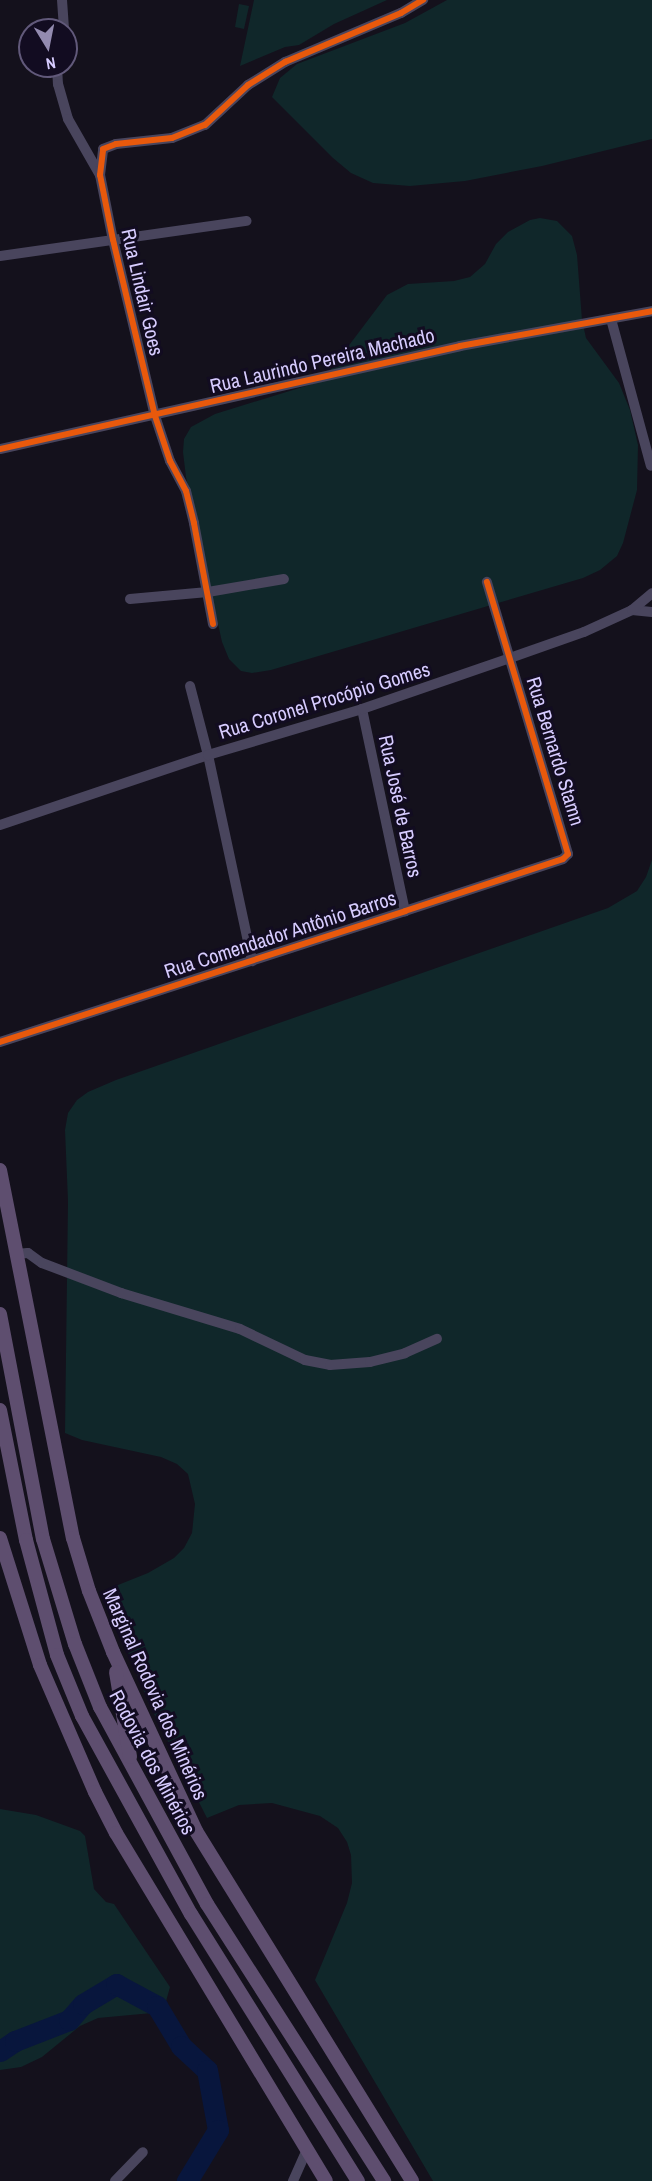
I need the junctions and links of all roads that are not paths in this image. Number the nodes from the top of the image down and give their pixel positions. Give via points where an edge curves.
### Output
1 (62, 0) edge
2 (423, 0) edge
3 (63, 18) edge
4 (58, 78) edge
5 (100, 175) junction
6 (247, 221) dead end
7 (113, 240) junction
8 (0, 256) edge
9 (652, 312) edge
10 (611, 318) junction
11 (154, 416) junction
12 (0, 448) edge
13 (651, 466) edge
14 (284, 579) dead end
15 (487, 582) dead end
16 (208, 592) junction
17 (652, 593) edge
18 (130, 599) dead end
19 (632, 610) junction
20 (652, 612) edge
21 (213, 624) dead end
22 (510, 658) junction
23 (190, 686) dead end
24 (362, 709) junction
25 (208, 755) junction
26 (0, 825) edge
27 (568, 854) joint
28 (405, 911) junction
29 (252, 962) junction
30 (0, 1041) edge
31 (0, 1170) edge
32 (15, 1254) junction
33 (0, 1314) edge
34 (437, 1339) dead end
35 (0, 1410) edge
36 (0, 1538) edge
37 (113, 1652) junction
38 (133, 1771) junction
39 (307, 2150) junction
40 (143, 2152) dead end
41 (115, 2181) edge
42 (293, 2181) edge
43 (326, 2181) edge
44 (358, 2181) edge
45 (384, 2181) edge
46 (412, 2181) edge

1 - 3 street
2 - 5 street via 285,62 248,85 205,125 172,138 103,149
4 - 5 street via 68,119
5 - 7 street, Rua Lindair Goes
6 - 7 street
7 - 8 street
7 - 11 street, Rua Lindair Goes
9 - 10 street, Rua Laurindo Pereira Machado
10 - 11 street, Rua Laurindo Pereira Machado via 460,346
10 - 13 street
11 - 12 street, Rua Laurindo Pereira Machado
11 - 16 street, Rua Lindair Goes via 186,491
14 - 16 street
15 - 22 street, Rua Bernardo Stamn
16 - 18 street
16 - 21 street, Rua Lindair Goes
17 - 19 street, Rua Coronel Procópio Gomes
19 - 20 street
19 - 22 street, Rua Coronel Procópio Gomes
22 - 24 street, Rua Coronel Procópio Gomes
22 - 27 street, Rua Bernardo Stamn
23 - 25 street
24 - 25 street, Rua Coronel Procópio Gomes
24 - 28 street, Rua José de Barros
25 - 26 street, Rua Coronel Procópio Gomes
25 - 29 street
27 - 28 street, Rua Comendador Antônio Barros via 563,859
28 - 29 street, Rua Comendador Antônio Barros
29 - 30 street, Rua Comendador Antônio Barros
31 - 32 main road, Marginal Rodovia dos Minérios
32 - 34 street via 28,1253 42,1263 121,1293 230,1325 305,1360 330,1365 370,1362
32 - 37 main road, Marginal Rodovia dos Minérios via 73,1538
33 - 38 main road, Rodovia dos Minérios via 43,1539 75,1644 100,1707
35 - 44 main road, Rodovia dos Minérios via 26,1540 54,1644 82,1716 190,1914
36 - 39 main road via 40,1665 95,1792
37 - 38 main road
37 - 46 main road, Marginal Rodovia dos Minérios via 196,1831
38 - 45 main road, Rodovia dos Minérios via 207,1904
39 - 42 street
39 - 43 main road
40 - 41 street

